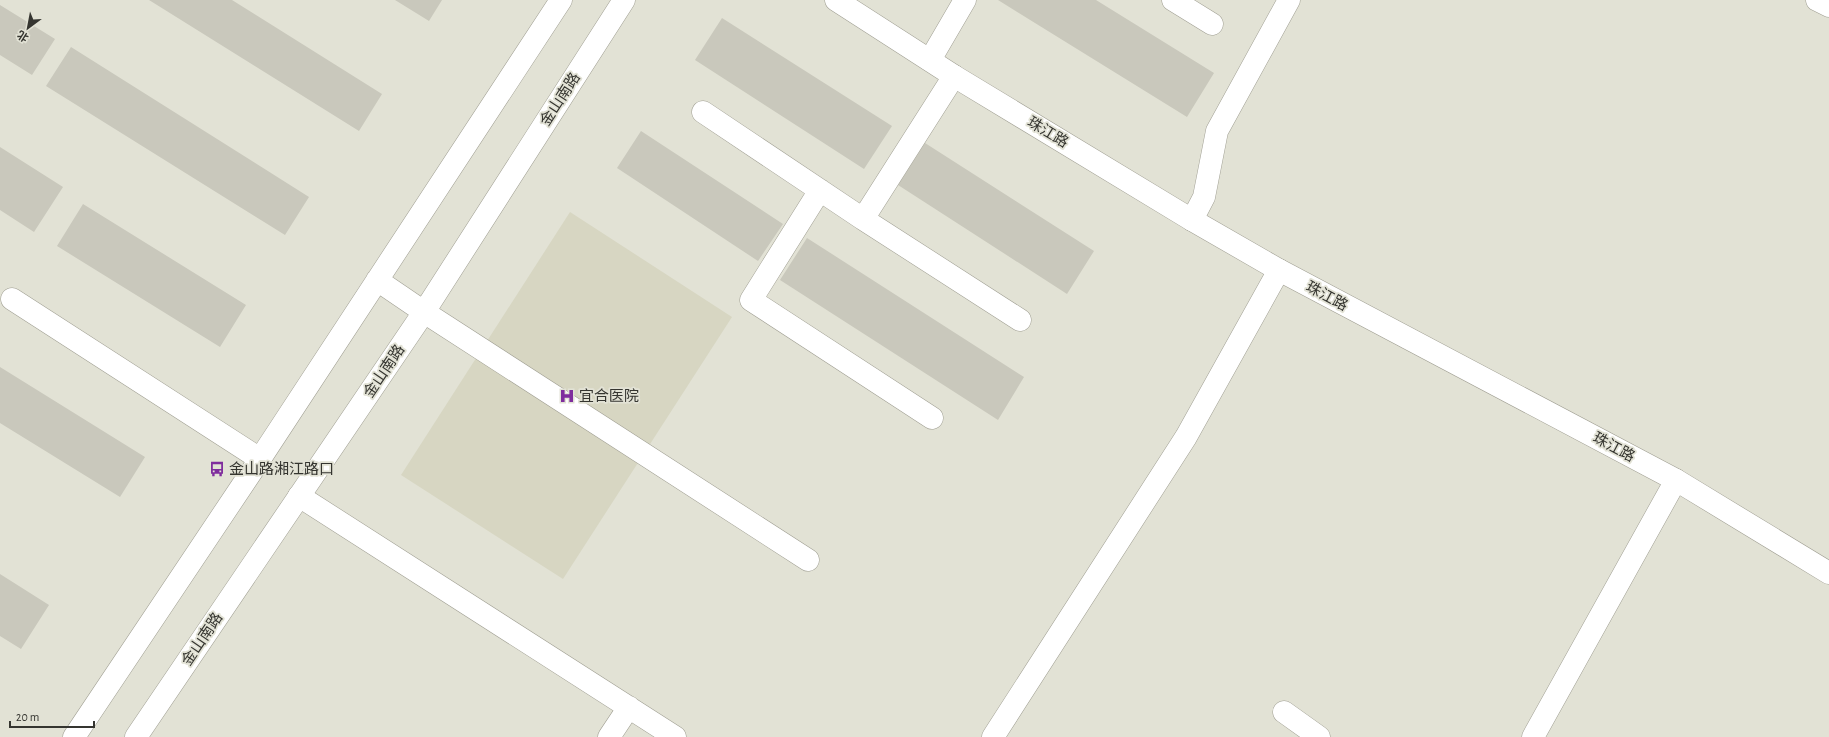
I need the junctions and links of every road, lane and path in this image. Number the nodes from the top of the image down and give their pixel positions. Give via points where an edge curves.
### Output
1 (560, 0) edge
2 (624, 0) edge
3 (836, 0) edge
4 (965, 0) edge
5 (1173, 0) edge
6 (1289, 0) edge
7 (1817, 0) edge
8 (1829, 6) edge
9 (1212, 24) dead end
10 (930, 60) junction
11 (954, 76) junction
12 (703, 112) dead end
13 (820, 190) junction
14 (863, 219) junction
15 (1192, 220) junction
16 (1279, 270) junction
17 (377, 280) junction
18 (12, 299) dead end
19 (424, 312) junction
20 (1020, 320) dead end
21 (932, 418) dead end
22 (260, 459) junction
23 (1676, 480) junction
24 (299, 496) junction
25 (808, 560) dead end
26 (1829, 573) edge
27 (629, 707) junction
28 (1284, 712) dead end
29 (74, 737) edge
30 (136, 737) edge
31 (609, 737) edge
32 (675, 737) edge
33 (993, 737) edge
34 (1319, 737) edge
35 (1533, 737) edge

1 - 17 street
2 - 19 street, 金山南路
3 - 10 street, 珠江路
4 - 10 street
5 - 9 street
6 - 15 street via 1218,131 1204,197
7 - 8 street
10 - 11 street, 珠江路
11 - 14 street
11 - 15 street, 珠江路
12 - 13 street
13 - 14 street
13 - 21 street via 751,300
14 - 20 street
15 - 16 street, 珠江路
16 - 23 street, 珠江路
16 - 33 street via 1186,437
17 - 19 street
17 - 22 street
18 - 22 street
19 - 24 street, 金山南路
19 - 25 street
22 - 29 street
23 - 26 street, 珠江路
23 - 35 street
24 - 27 street
24 - 30 street, 金山南路
27 - 31 street
27 - 32 street
28 - 34 street

